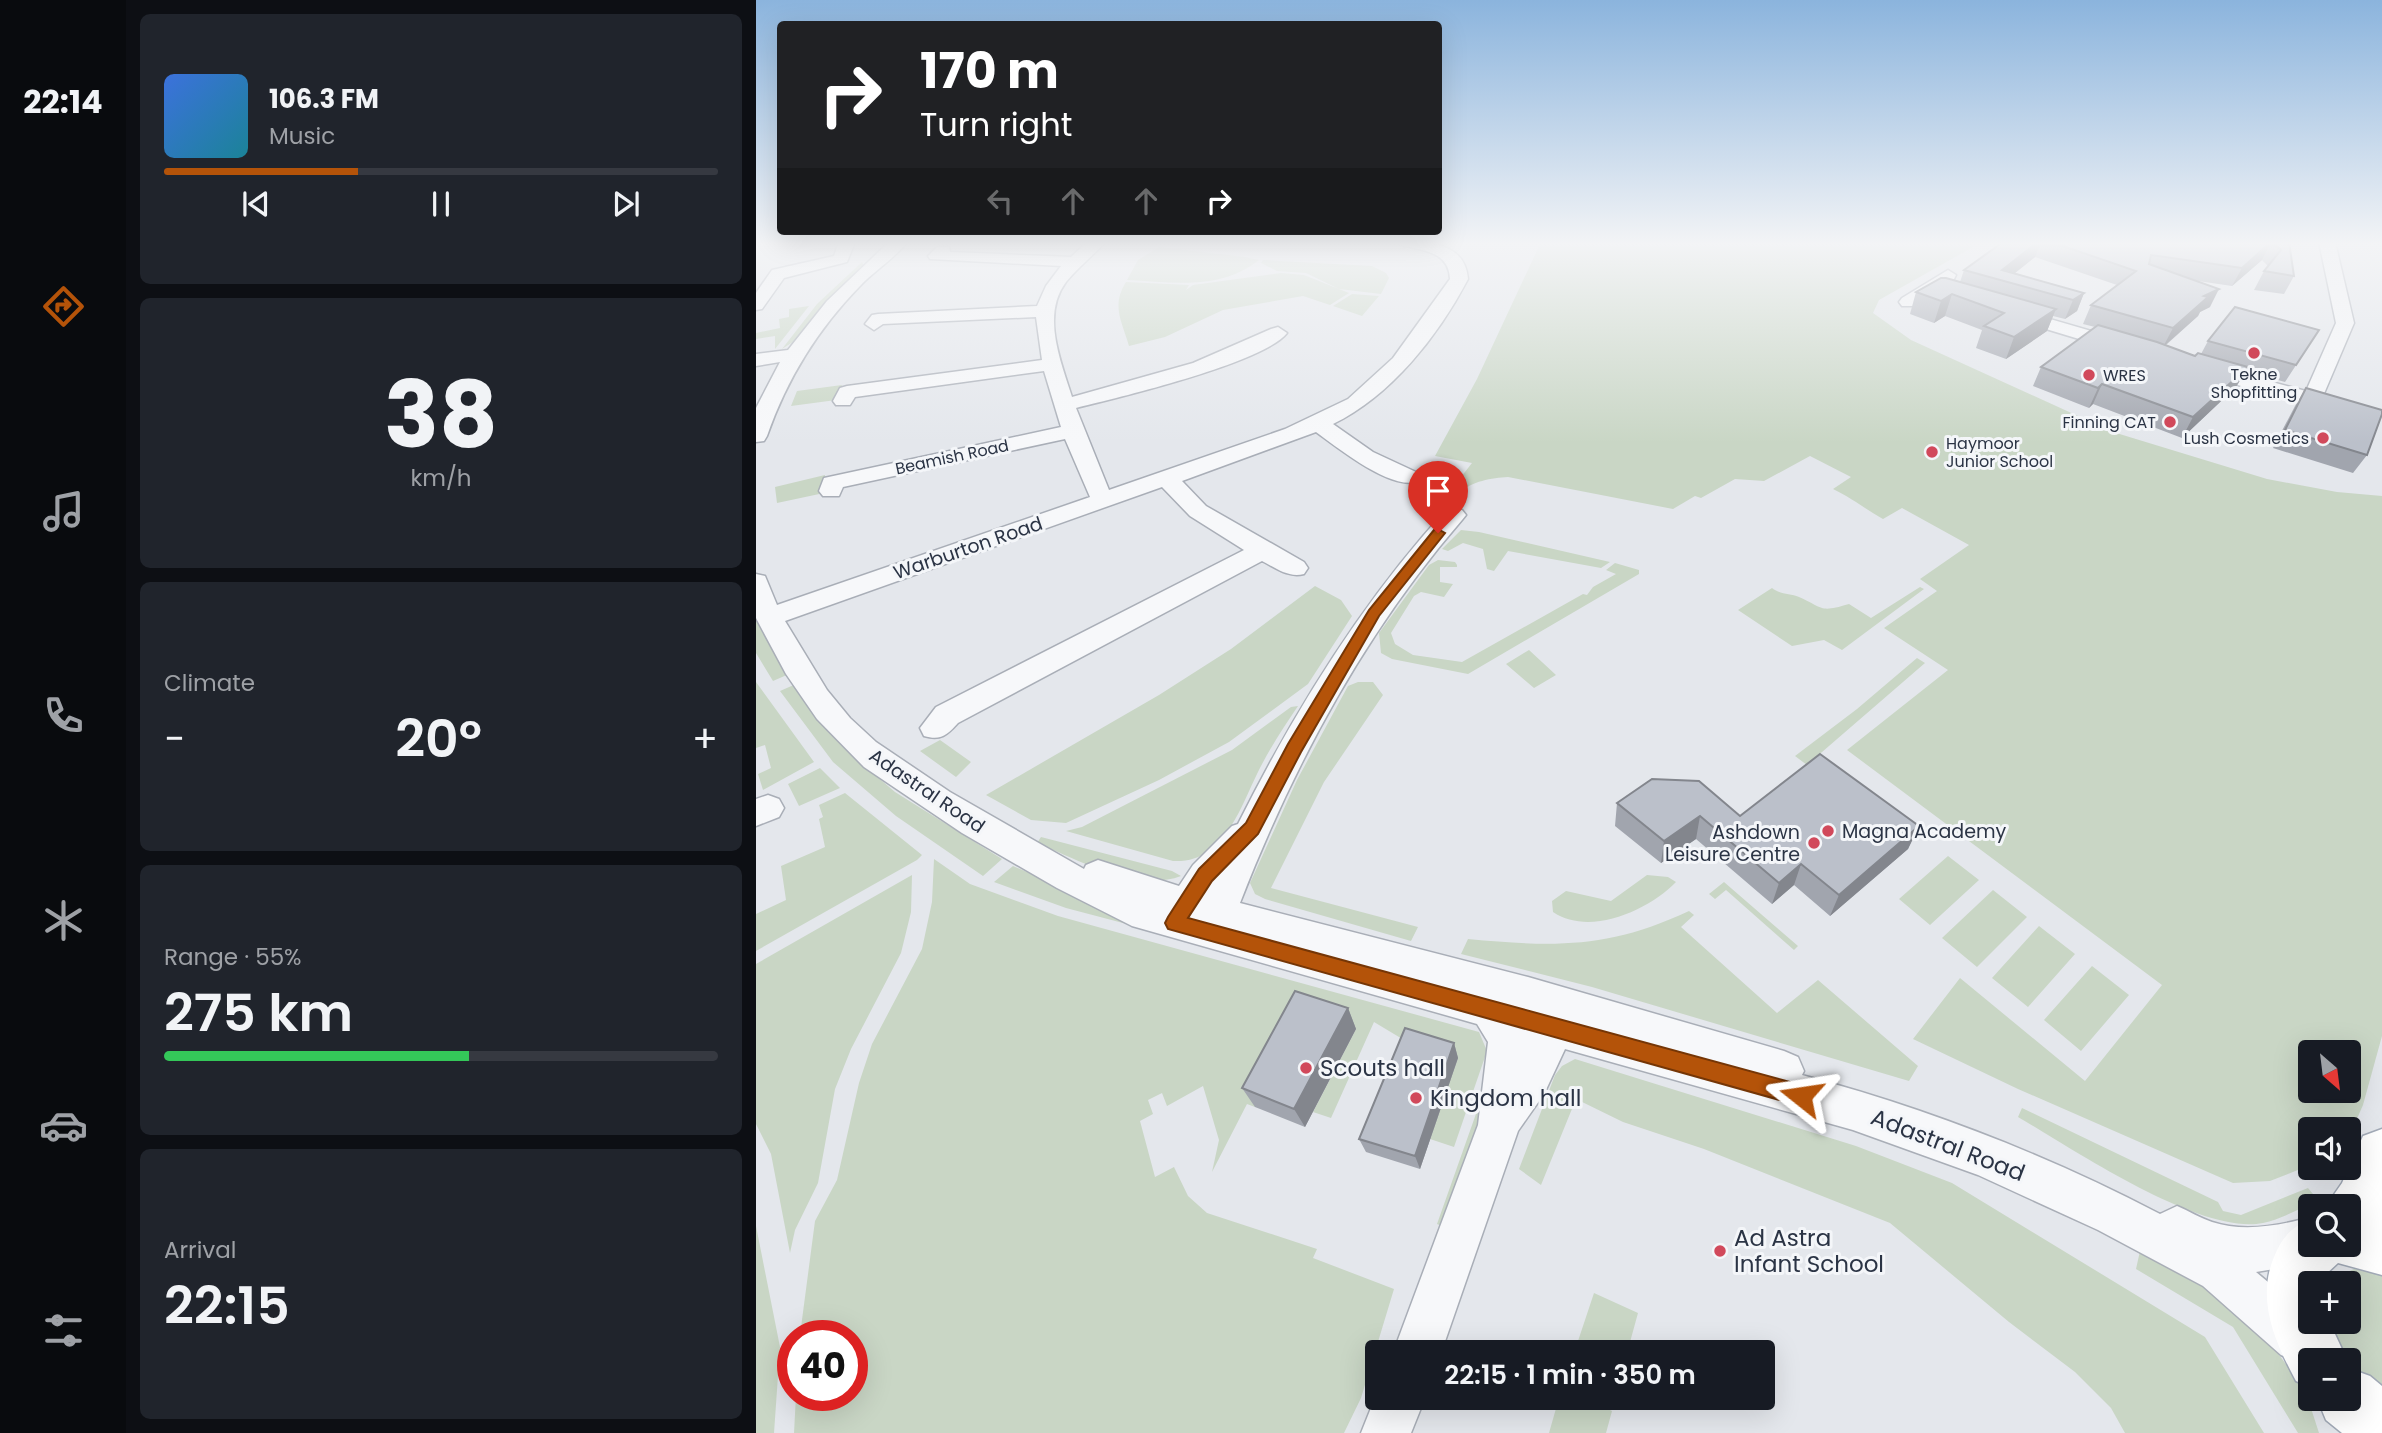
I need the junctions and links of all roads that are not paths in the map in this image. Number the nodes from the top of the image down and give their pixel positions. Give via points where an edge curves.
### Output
1 (829, 309) edge
2 (1439, 309) edge
3 (2001, 309) edge
4 (2342, 309) edge
5 (1045, 311) joint
6 (878, 319) dead end
7 (1278, 333) dead end
8 (2139, 351) edge
9 (793, 355) junction
10 (756, 360) edge
11 (1054, 364) junction
12 (2185, 364) edge
13 (847, 392) dead end
14 (2314, 400) junction
15 (1065, 404) junction
16 (2336, 407) edge
17 (1318, 424) junction
18 (1073, 432) junction
19 (756, 436) edge
20 (1392, 475) dead end
21 (1166, 478) junction
22 (832, 483) dead end
23 (1103, 500) junction
24 (1454, 515) dead end
25 (1262, 551) junction
26 (1295, 568) dead end
27 (756, 582) edge
28 (769, 617) junction
29 (935, 728) dead end
30 (1198, 918) junction
31 (1491, 1012) junction
32 (1552, 1025) junction
33 (1507, 1059) junction
34 (1499, 1125) junction
35 (2382, 1155) edge
36 (2361, 1202) edge
37 (2361, 1242) edge
38 (2382, 1247) edge
39 (2299, 1257) edge
40 (2306, 1257) edge
41 (1422, 1340) edge
42 (2306, 1348) edge
43 (2311, 1348) edge
44 (2361, 1409) edge
45 (1395, 1410) edge
46 (2344, 1411) edge
47 (2382, 1426) edge
48 (1386, 1433) edge
49 (2350, 1433) edge

1 - 9 street
2 - 17 street, Warburton Road via 1387,379 1347,410
3 - 8 street
4 - 14 street via 2345,323
5 - 6 street
5 - 11 street
7 - 15 street via 1192,372
9 - 10 street
9 - 19 street
11 - 13 street
11 - 15 street
12 - 14 street
14 - 16 street
15 - 18 street
17 - 20 street
17 - 21 street, Warburton Road
18 - 22 street, Beamish Road
18 - 23 street
21 - 23 street, Warburton Road
21 - 25 street via 1198,511
23 - 28 street, Warburton Road
24 - 30 street via 1374,614 1252,829 1205,875
25 - 26 street
25 - 29 street via 947,715
27 - 28 street, Adastral Road
28 - 30 street, Adastral Road via 792,662 831,714 863,749 899,776 1071,881 1145,915
30 - 31 street, Adastral Road
30 - 32 street, Adastral Road via 1364,950
31 - 32 street, Adastral Road
31 - 33 street via 1504,1028
32 - 33 street
32 - 34 street
32 - 39 street via 1850,1091 1989,1137 2051,1163 2254,1265 2278,1270
32 - 42 street, Adastral Road via 1853,1109 1985,1156 2114,1214 2219,1270 2271,1312
33 - 34 street
34 - 41 street
35 - 36 main road
37 - 38 main road
40 - 43 main road via 2294,1287 2302,1331
44 - 47 main road
45 - 48 street
46 - 49 main road

